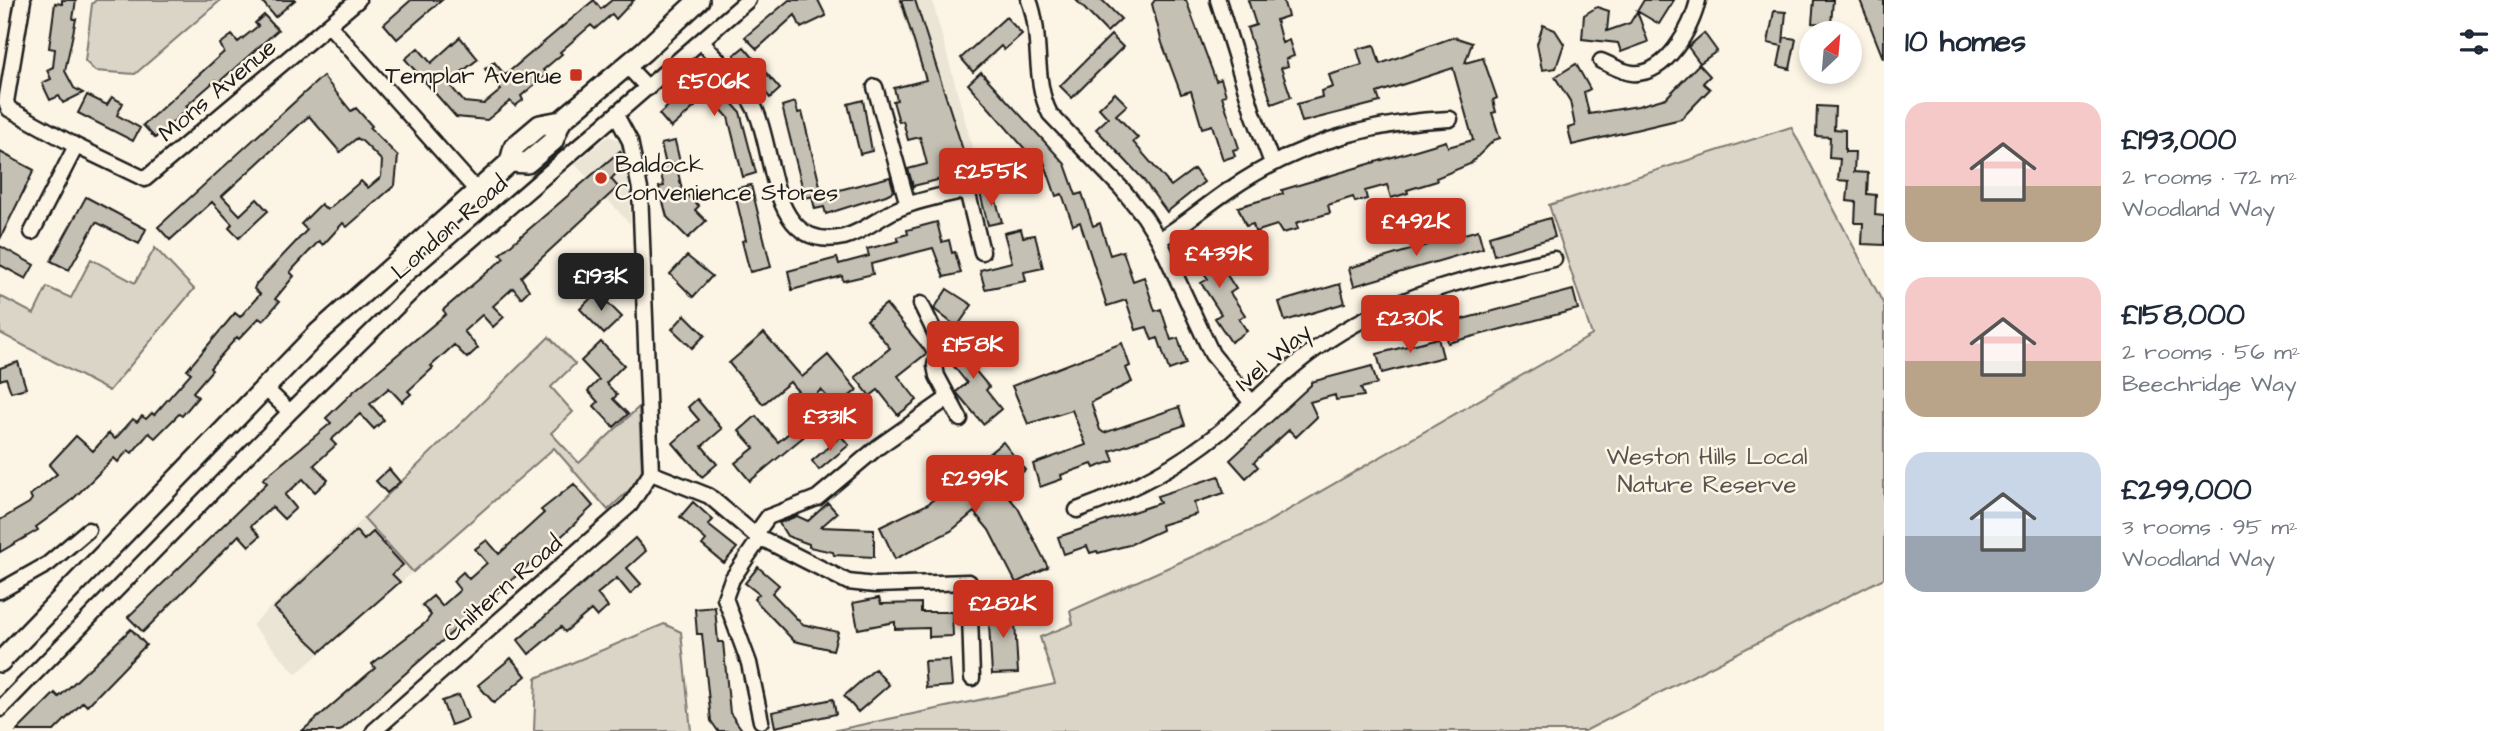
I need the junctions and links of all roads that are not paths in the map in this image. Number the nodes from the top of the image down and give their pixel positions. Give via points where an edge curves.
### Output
1 (23, 0) edge
2 (358, 0) edge
3 (699, 0) edge
4 (748, 0) edge
5 (1029, 0) edge
6 (1218, 0) edge
7 (1698, 0) edge
8 (329, 24) junction
9 (702, 42) junction
10 (1601, 61) dead end
11 (628, 66) junction
12 (875, 87) dead end
13 (648, 88) junction
14 (616, 115) junction
15 (1450, 119) dead end
16 (76, 146) junction
17 (1272, 163) junction
18 (478, 192) junction
19 (908, 205) junction
20 (32, 232) dead end
21 (1159, 240) junction
22 (982, 252) dead end
23 (1554, 259) dead end
24 (921, 304) dead end
25 (266, 388) junction
26 (947, 398) junction
27 (1252, 403) junction
28 (290, 412) junction
29 (960, 419) dead end
30 (651, 472) junction
31 (1077, 510) dead end
32 (88, 530) dead end
33 (758, 537) junction
34 (0, 591) edge
35 (0, 663) edge
36 (972, 678) dead end
37 (0, 709) edge
38 (761, 721) dead end
39 (374, 731) edge

1 - 16 street via 6,103 19,116
2 - 8 street, Mons Avenue
3 - 11 main road, London Road
4 - 9 street, London Road
5 - 21 street via 1035,15 1043,100 1065,132 1122,189
6 - 17 street
7 - 10 street via 1685,34 1651,68 1631,73
8 - 16 street, Mons Avenue via 145,179
8 - 18 street
9 - 13 street, London Road
9 - 19 street via 756,111 780,201 797,226 813,235 842,237 875,225
11 - 13 street
11 - 18 main road, London Road via 561,121 540,125 514,147 510,162
12 - 19 street
13 - 14 street, London Road
14 - 28 street, London Road via 454,253
14 - 30 street via 630,141 639,189
15 - 17 street via 1370,128
16 - 20 street
17 - 21 street
18 - 25 main road, London Road via 318,333
19 - 22 street via 967,190
21 - 27 street via 1212,354
23 - 27 street, Ivel Way via 1453,282 1367,317 1297,362
24 - 26 street via 938,333 935,366
25 - 28 street
25 - 35 main road, London Road
26 - 29 street
26 - 33 street via 817,498 768,517
27 - 31 street, Ivel Way via 1166,469
28 - 37 street, London Road
30 - 33 street via 709,496
30 - 39 street, Chiltern Road via 630,505
32 - 34 street via 48,564
33 - 36 street via 848,582 969,582
33 - 38 street via 725,597 749,663

